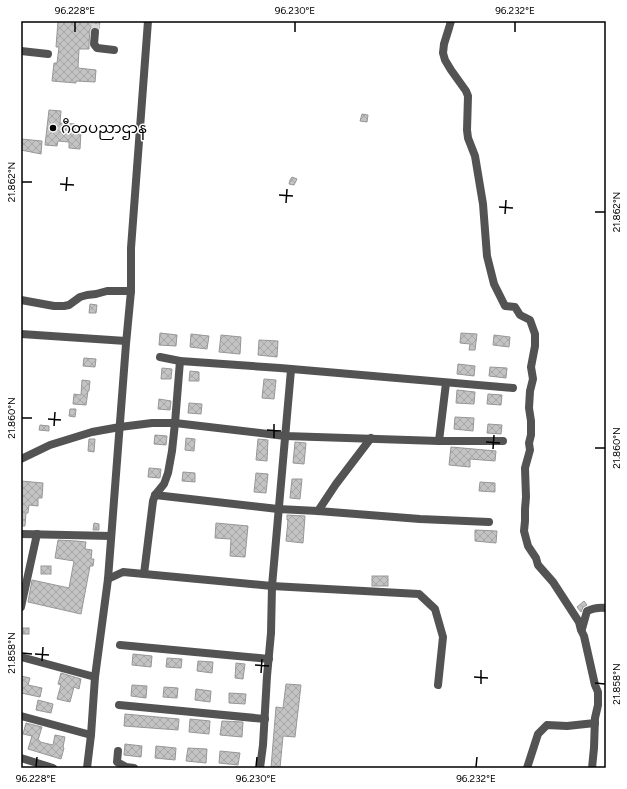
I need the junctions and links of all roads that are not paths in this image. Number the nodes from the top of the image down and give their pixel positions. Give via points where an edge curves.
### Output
1 (148, 21) edge
2 (451, 21) edge
3 (95, 32) tunnel mouth
4 (114, 50) dead end
5 (21, 51) edge
6 (48, 54) dead end
7 (131, 291) junction
8 (21, 300) edge
9 (21, 334) edge
10 (126, 341) junction
11 (160, 357) dead end
12 (180, 361) junction
13 (291, 370) junction
14 (446, 383) junction
15 (513, 388) dead end
16 (175, 423) junction
17 (120, 427) junction
18 (285, 436) junction
19 (371, 438) junction
20 (439, 441) junction
21 (503, 441) dead end
22 (21, 459) edge
23 (155, 495) junction
24 (278, 509) junction
25 (318, 511) junction
26 (490, 522) dead end
27 (21, 534) edge
28 (37, 534) junction
29 (111, 536) junction
30 (144, 574) junction
31 (108, 579) junction
32 (272, 586) junction
33 (21, 604) edge
34 (606, 608) edge
35 (581, 630) junction
36 (120, 645) dead end
37 (21, 657) edge
38 (269, 659) junction
39 (95, 677) junction
40 (438, 685) dead end
41 (119, 705) dead end
42 (21, 716) edge
43 (265, 719) junction
44 (595, 723) junction
45 (91, 735) junction
46 (118, 751) dead end
47 (21, 758) edge
48 (54, 768) edge
49 (88, 768) edge
50 (134, 768) edge
51 (260, 768) edge
52 (528, 768) edge
53 (592, 768) edge

1 - 7 street
2 - 35 street via 443,53 468,96 467,130 475,156 483,204 489,268 505,306 515,307 520,315 530,320 535,334 532,367 534,380 529,396 532,421 530,450 525,468 524,531 538,566 553,582 579,622
3 - 4 street via 96,48
5 - 6 street
7 - 8 street via 87,295 64,306
7 - 10 street
9 - 10 street
10 - 17 street
11 - 12 street
12 - 13 street
12 - 16 street
13 - 14 street
13 - 18 street
14 - 15 street
14 - 20 street
16 - 17 street
16 - 18 street
16 - 23 street via 168,473 164,484
17 - 22 street via 92,432 50,445
17 - 29 street
18 - 19 street
18 - 24 street
19 - 20 street
19 - 25 street
20 - 21 street
23 - 24 street
23 - 30 street
24 - 25 street
24 - 32 street
25 - 26 street
27 - 28 street
28 - 29 street
28 - 33 street
29 - 31 street
30 - 31 street via 123,572
30 - 32 street
31 - 39 street
32 - 38 street
32 - 40 street via 419,594 435,609 443,637
34 - 35 street via 592,608 587,611
35 - 44 street via 587,644 598,692
36 - 38 street
37 - 39 street
38 - 43 street
39 - 45 street
41 - 43 street
42 - 45 street
43 - 51 street
44 - 52 street via 547,725 538,734
44 - 53 street
45 - 49 street
46 - 50 street via 117,762
47 - 48 street

